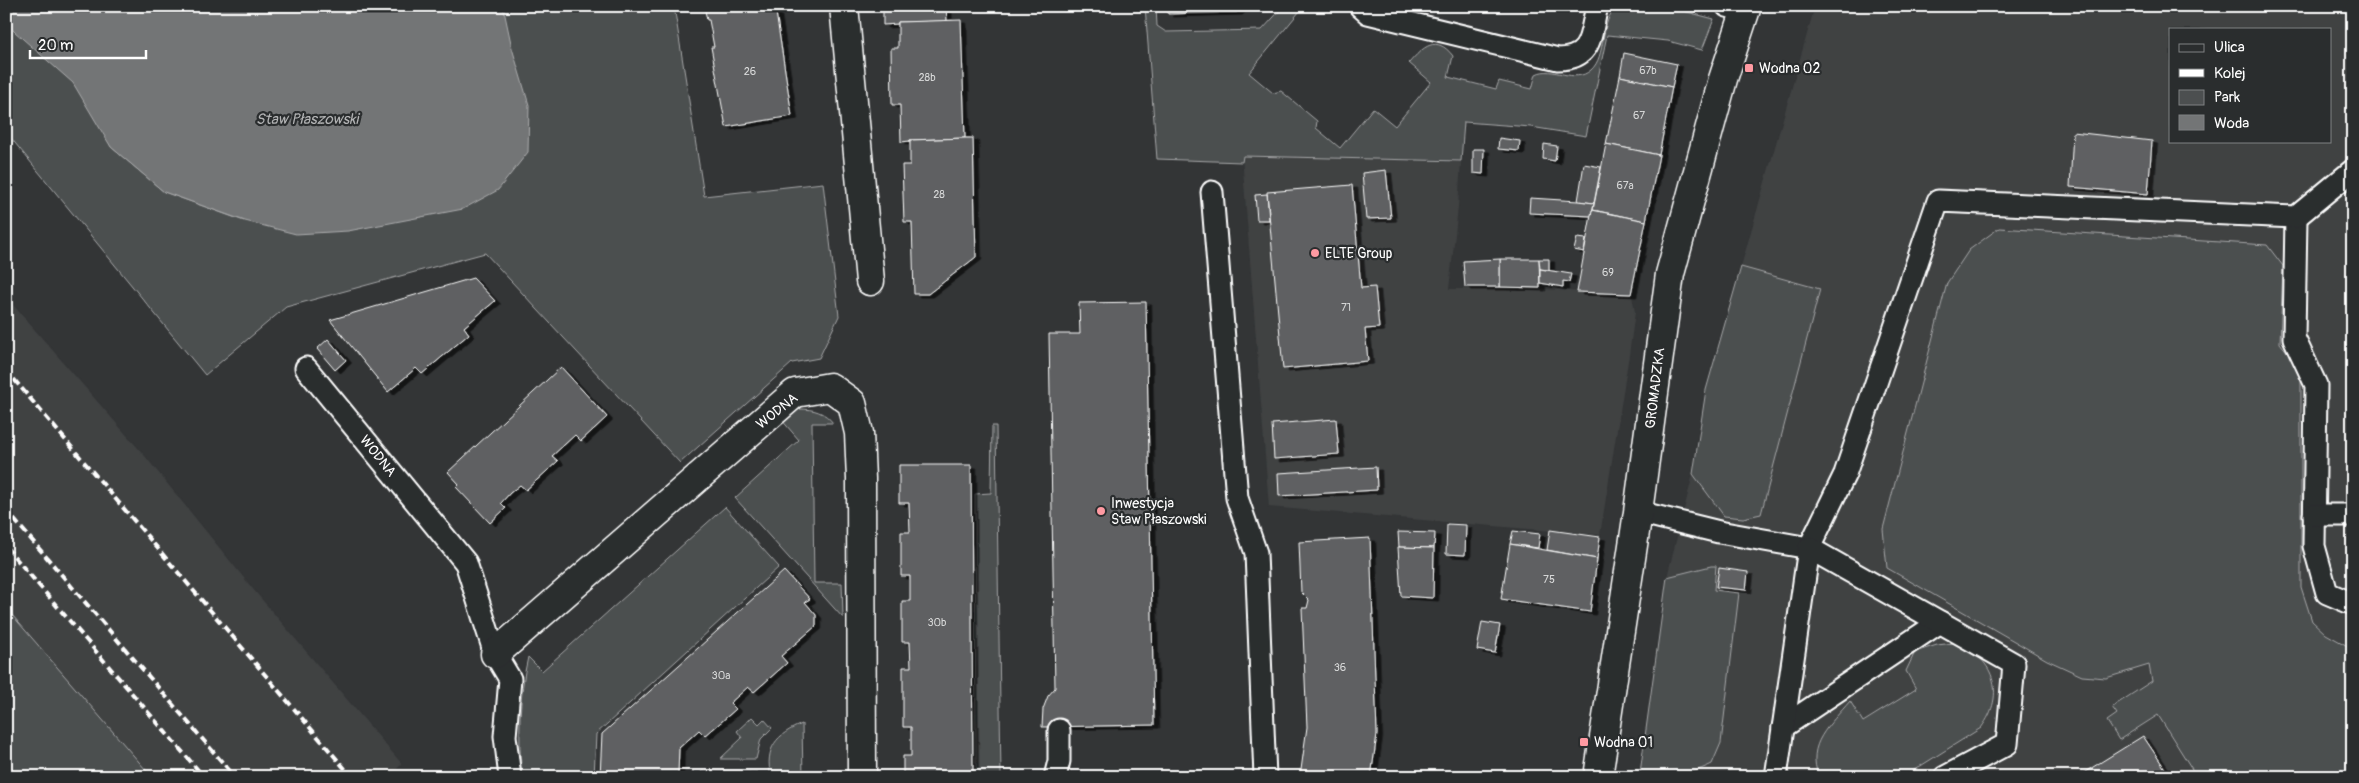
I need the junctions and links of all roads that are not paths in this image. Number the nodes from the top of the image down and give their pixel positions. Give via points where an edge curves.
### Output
1 (844, 6) edge
2 (1360, 6) edge
3 (1597, 6) edge
4 (1740, 8) edge
5 (2353, 170) edge
6 (1212, 192) dead end
7 (2296, 217) junction
8 (870, 281) dead end
9 (306, 368) dead end
10 (1638, 512) junction
11 (2314, 515) junction
12 (2353, 515) edge
13 (1809, 548) junction
14 (2353, 604) edge
15 (1940, 622) junction
16 (496, 654) junction
17 (1783, 726) junction
18 (1059, 730) dead end
19 (510, 777) edge
20 (862, 777) edge
21 (1055, 777) edge
22 (1265, 777) edge
23 (1598, 777) edge
24 (1776, 777) edge
25 (1945, 777) edge

1 - 8 street
2 - 3 lane via 1368,13 1558,59 1571,59 1582,54
4 - 10 street, GROMADZKA via 1670,274
5 - 7 lane
6 - 22 lane via 1238,498 1256,553
7 - 11 lane via 2294,338 2316,385
7 - 13 lane via 1938,202 1845,474
9 - 16 lane, WODNA via 466,563
10 - 13 lane via 1719,532
10 - 23 street, GROMADZKA
11 - 12 lane
11 - 14 lane via 2314,546 2327,593
13 - 15 lane
13 - 17 lane
15 - 17 lane
15 - 25 lane via 2014,664 2007,744
16 - 19 lane, WODNA via 510,679 505,736
16 - 20 street, WODNA via 795,393 830,387 852,403 859,433
17 - 24 lane
18 - 21 lane via 1059,761

